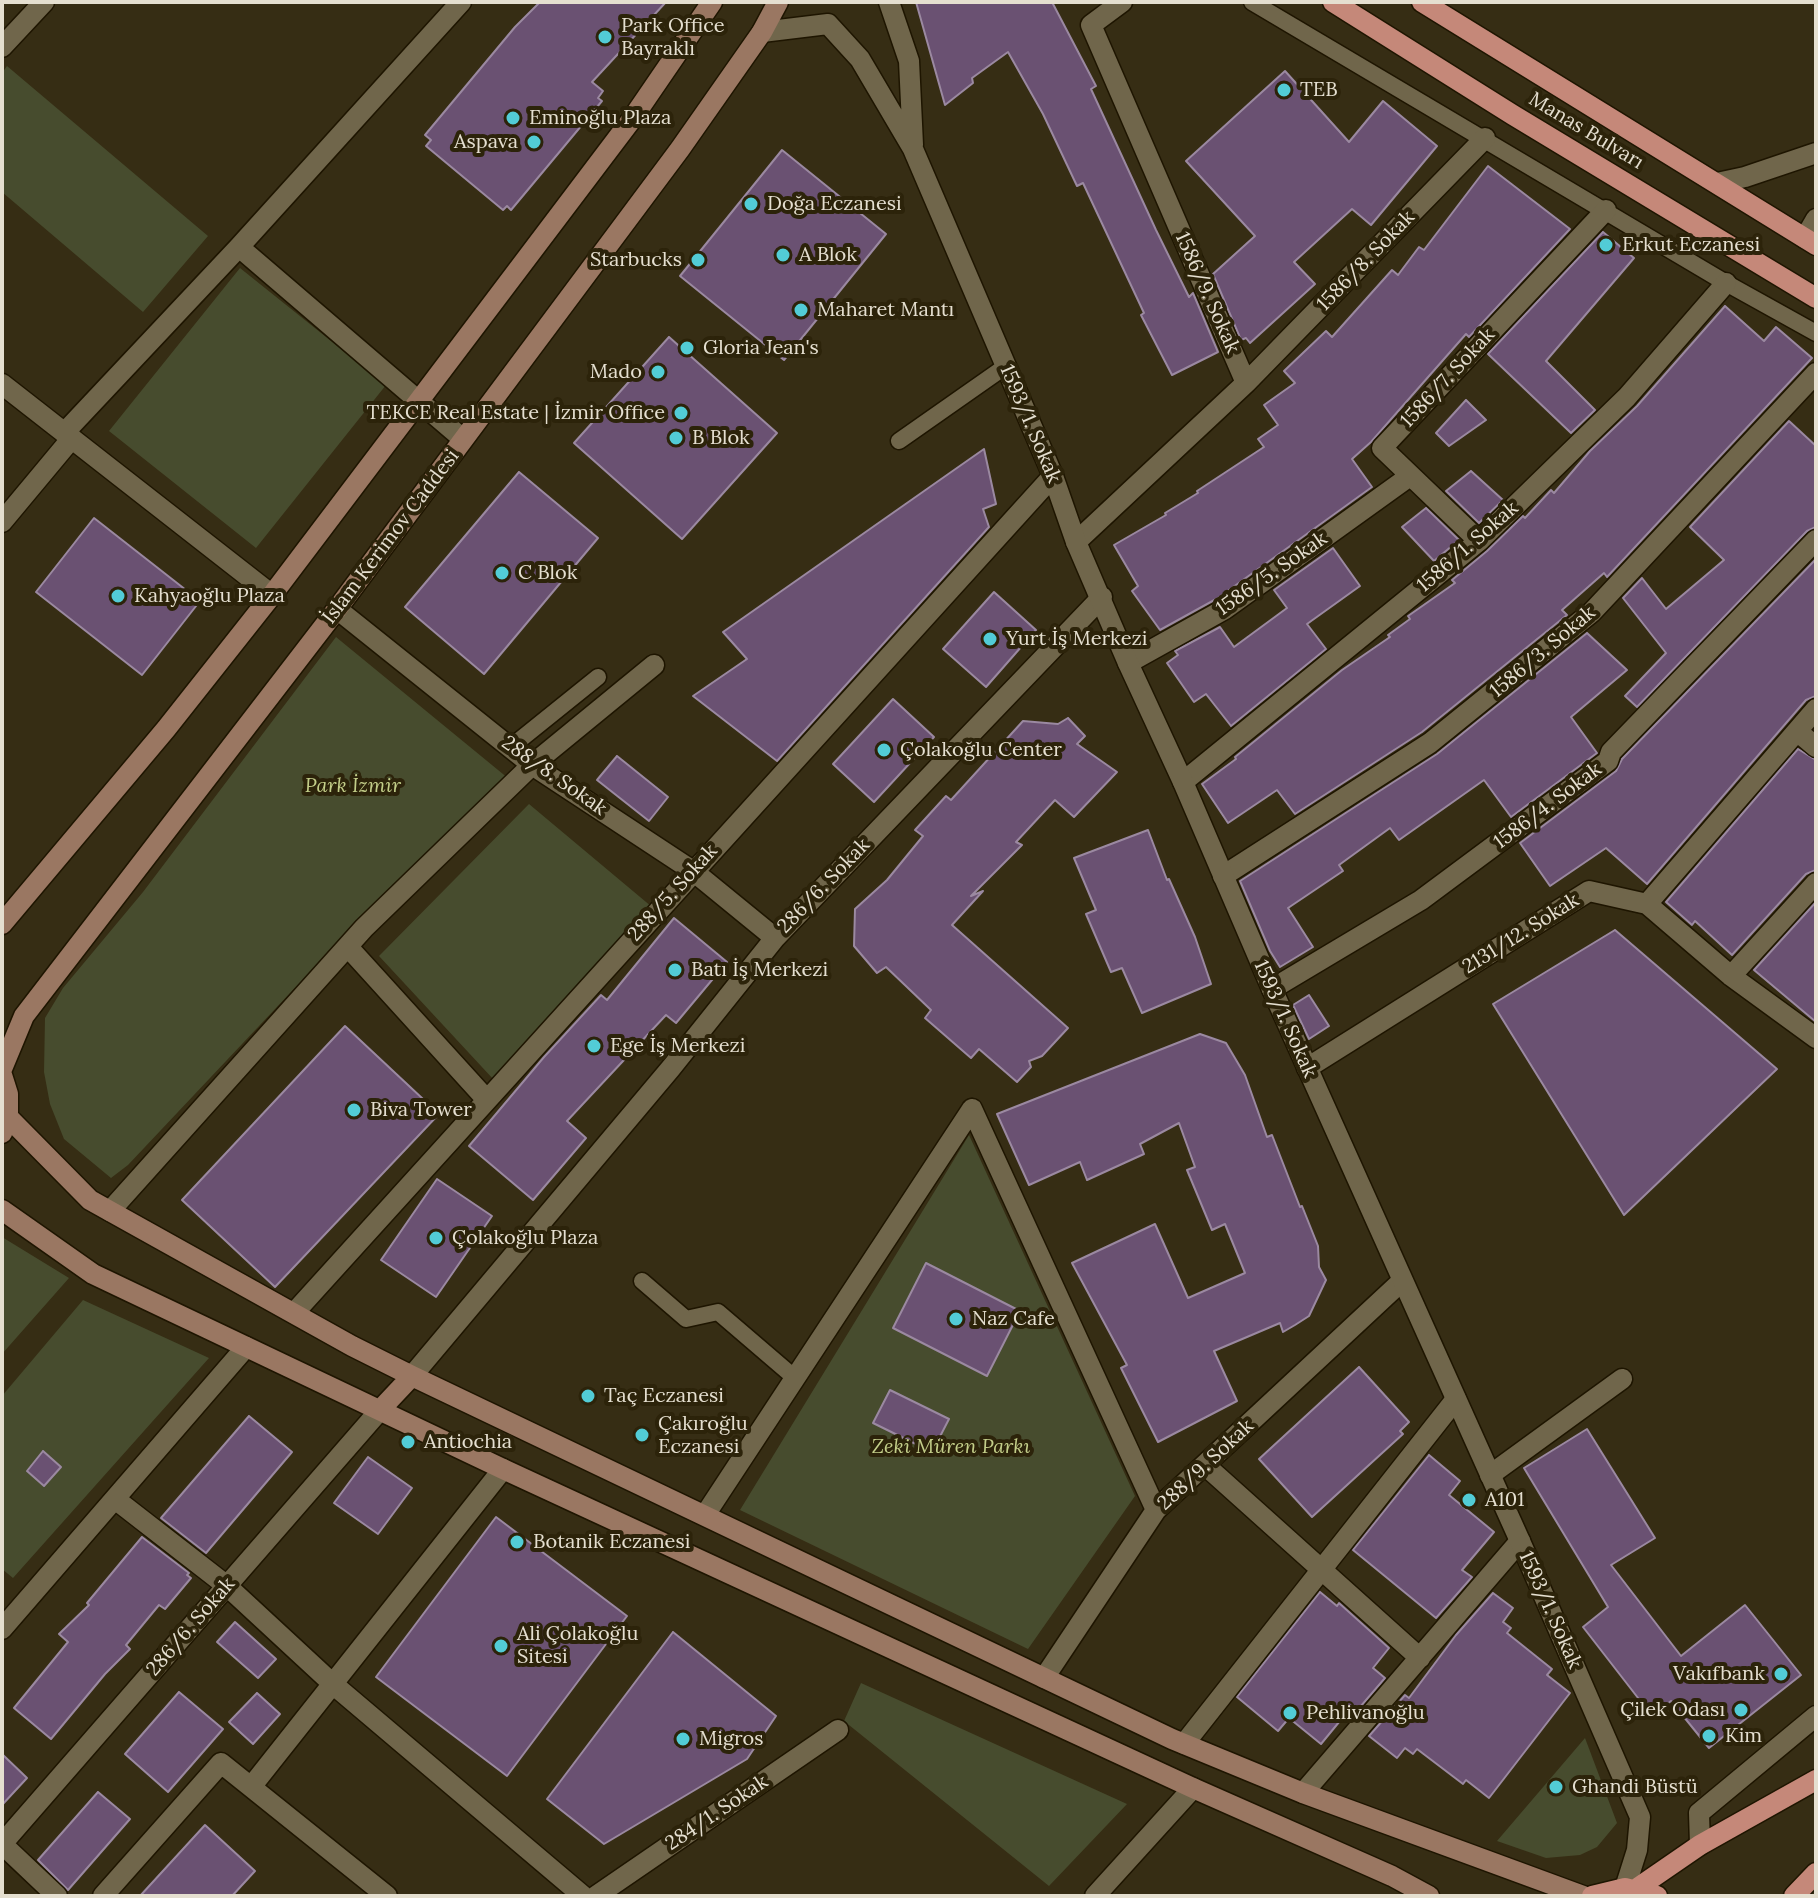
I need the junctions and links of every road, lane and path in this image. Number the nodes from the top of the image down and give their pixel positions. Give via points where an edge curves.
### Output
1 (44, 2) edge
2 (461, 2) edge
3 (712, 2) edge
4 (778, 2) edge
5 (889, 2) edge
6 (1122, 2) edge
7 (1252, 2) edge
8 (1333, 2) edge
9 (1422, 2) edge
10 (762, 32) junction
11 (2, 47) edge
12 (1485, 138) junction
13 (913, 149) junction
14 (1816, 153) edge
15 (1717, 183) junction
16 (1606, 210) junction
17 (1816, 219) edge
18 (1810, 241) edge
19 (239, 247) junction
20 (1726, 283) junction
21 (1816, 298) edge
22 (1816, 333) edge
23 (1006, 366) junction
24 (1816, 373) edge
25 (1246, 383) junction
26 (2, 384) edge
27 (419, 402) junction
28 (69, 435) junction
29 (463, 439) junction
30 (899, 441) dead end
31 (1053, 476) junction
32 (1410, 476) junction
33 (2, 522) edge
34 (1816, 540) edge
35 (1479, 541) junction
36 (1076, 542) junction
37 (272, 595) junction
38 (1102, 597) junction
39 (337, 609) junction
40 (1128, 663) junction
41 (654, 665) dead end
42 (598, 677) dead end
43 (1816, 709) edge
44 (1797, 731) junction
45 (511, 747) junction
46 (1816, 747) edge
47 (532, 765) junction
48 (1183, 782) junction
49 (693, 871) junction
50 (1223, 876) junction
51 (1816, 883) edge
52 (1647, 904) junction
53 (2, 924) edge
54 (775, 938) junction
55 (348, 947) junction
56 (1731, 976) junction
57 (1272, 989) junction
58 (1816, 1038) edge
59 (1307, 1068) junction
60 (2, 1069) edge
61 (2, 1075) edge
62 (487, 1100) junction
63 (5, 1125) edge
64 (2, 1210) edge
65 (110, 1211) junction
66 (642, 1281) dead end
67 (1402, 1281) junction
68 (294, 1313) junction
69 (246, 1347) junction
70 (412, 1376) junction
71 (795, 1378) junction
72 (1622, 1379) dead end
73 (1456, 1399) junction
74 (380, 1410) junction
75 (1206, 1466) junction
76 (503, 1469) junction
77 (1490, 1475) junction
78 (115, 1499) junction
79 (1156, 1510) junction
80 (705, 1515) junction
81 (1520, 1541) junction
82 (1322, 1570) junction
83 (227, 1586) junction
84 (2, 1629) edge
85 (1420, 1658) junction
86 (1044, 1678) junction
87 (334, 1685) junction
88 (1816, 1716) edge
89 (838, 1730) dead end
90 (1184, 1744) junction
91 (1816, 1780) edge
92 (251, 1787) junction
93 (1193, 1788) junction
94 (1303, 1793) junction
95 (2, 1844) edge
96 (1700, 1845) junction
97 (1816, 1873) edge
98 (1630, 1889) junction
99 (57, 1896) edge
100 (103, 1896) edge
101 (387, 1896) edge
102 (583, 1896) edge
103 (596, 1896) edge
104 (1095, 1896) edge
105 (1429, 1896) edge
106 (1583, 1896) edge
107 (1592, 1896) edge
108 (1657, 1896) edge
109 (1794, 1896) edge

1 - 11 street
2 - 19 street
3 - 27 main road via 632,119
4 - 10 main road, İslam Kerimov Caddesi
5 - 13 street, 1593/1. Sokak via 909,61
6 - 25 street, 1586/9. Sokak via 1091,25
7 - 12 lane
8 - 21 main road, Manas Bulvarı
9 - 15 main road, Manas Bulvarı
10 - 13 street, 1593/1. Sokak via 828,24 860,59
10 - 29 main road, İslam Kerimov Caddesi
12 - 16 lane
12 - 25 street, 1586/8. Sokak
13 - 23 street, 1593/1. Sokak
14 - 15 street
15 - 18 main road, Manas Bulvarı
16 - 20 lane
16 - 32 street, 1586/7. Sokak via 1382,448
17 - 18 street
19 - 27 street
19 - 28 street
20 - 22 lane
20 - 35 street, 1586/1. Sokak via 1627,397
23 - 30 lane
23 - 31 street, 1593/1. Sokak
24 - 50 street, 1586/3. Sokak via 1592,612 1430,743
25 - 36 street
26 - 28 street
27 - 29 street
27 - 37 main road
28 - 33 street
28 - 37 street
29 - 39 main road, İslam Kerimov Caddesi
31 - 36 street, 1593/1. Sokak
31 - 49 street, 288/5. Sokak
32 - 35 street, 1586/7. Sokak
32 - 40 street, 1586/5. Sokak via 1225,609
34 - 57 street, 1586/4. Sokak via 1608,761 1421,900
35 - 48 street, 1586/1. Sokak
36 - 38 street, 1593/1. Sokak
37 - 53 main road
38 - 40 street, 1593/1. Sokak
38 - 54 street, 286/6. Sokak
39 - 45 street, 288/8. Sokak
39 - 60 main road, İslam Kerimov Caddesi via 24,1016
40 - 48 street, 1593/1. Sokak
41 - 47 street
42 - 45 lane
43 - 44 street
44 - 46 street
44 - 52 street
45 - 47 street, 288/8. Sokak
47 - 49 street, 288/8. Sokak
47 - 55 street
48 - 50 street, 1593/1. Sokak
49 - 54 street, 288/8. Sokak
49 - 62 street, 288/5. Sokak
50 - 57 street, 1593/1. Sokak
51 - 56 street
52 - 56 street
52 - 59 street, 2131/12. Sokak via 1589,891
54 - 70 street, 286/6. Sokak
55 - 62 street
55 - 65 street
56 - 58 street
57 - 59 street, 1593/1. Sokak
59 - 67 street, 1593/1. Sokak
61 - 63 main road via 8,1094
62 - 68 street, 288/5. Sokak
63 - 65 main road via 90,1200
64 - 69 main road via 93,1274
65 - 68 main road
66 - 71 lane via 686,1319 718,1312
67 - 73 street, 1593/1. Sokak
67 - 75 street, 288/9. Sokak
68 - 70 main road
69 - 74 main road
69 - 78 street
70 - 74 main road
70 - 80 main road
71 - 79 street via 972,1109
71 - 80 street
72 - 77 street
73 - 77 street, 1593/1. Sokak
73 - 82 street
74 - 76 main road
74 - 83 street, 286/6. Sokak
75 - 79 street, 288/9. Sokak
75 - 82 street
76 - 87 street
76 - 93 main road
77 - 81 street, 1593/1. Sokak
78 - 83 street
78 - 84 street
79 - 86 street, 288/9. Sokak
80 - 86 main road
81 - 85 street
81 - 98 street, 1593/1. Sokak via 1640,1817
82 - 85 street
82 - 90 street
83 - 87 street
83 - 95 street, 286/6. Sokak
85 - 94 street
86 - 90 main road
87 - 92 street
87 - 102 street
88 - 96 street via 1699,1813
89 - 103 street, 284/1. Sokak
90 - 94 main road
91 - 96 main road
92 - 100 street via 221,1763
92 - 101 street
93 - 104 street
93 - 105 main road
94 - 106 main road
95 - 99 street, 286/6. Sokak
96 - 98 main road
97 - 109 main road
98 - 107 main road
98 - 108 main road

